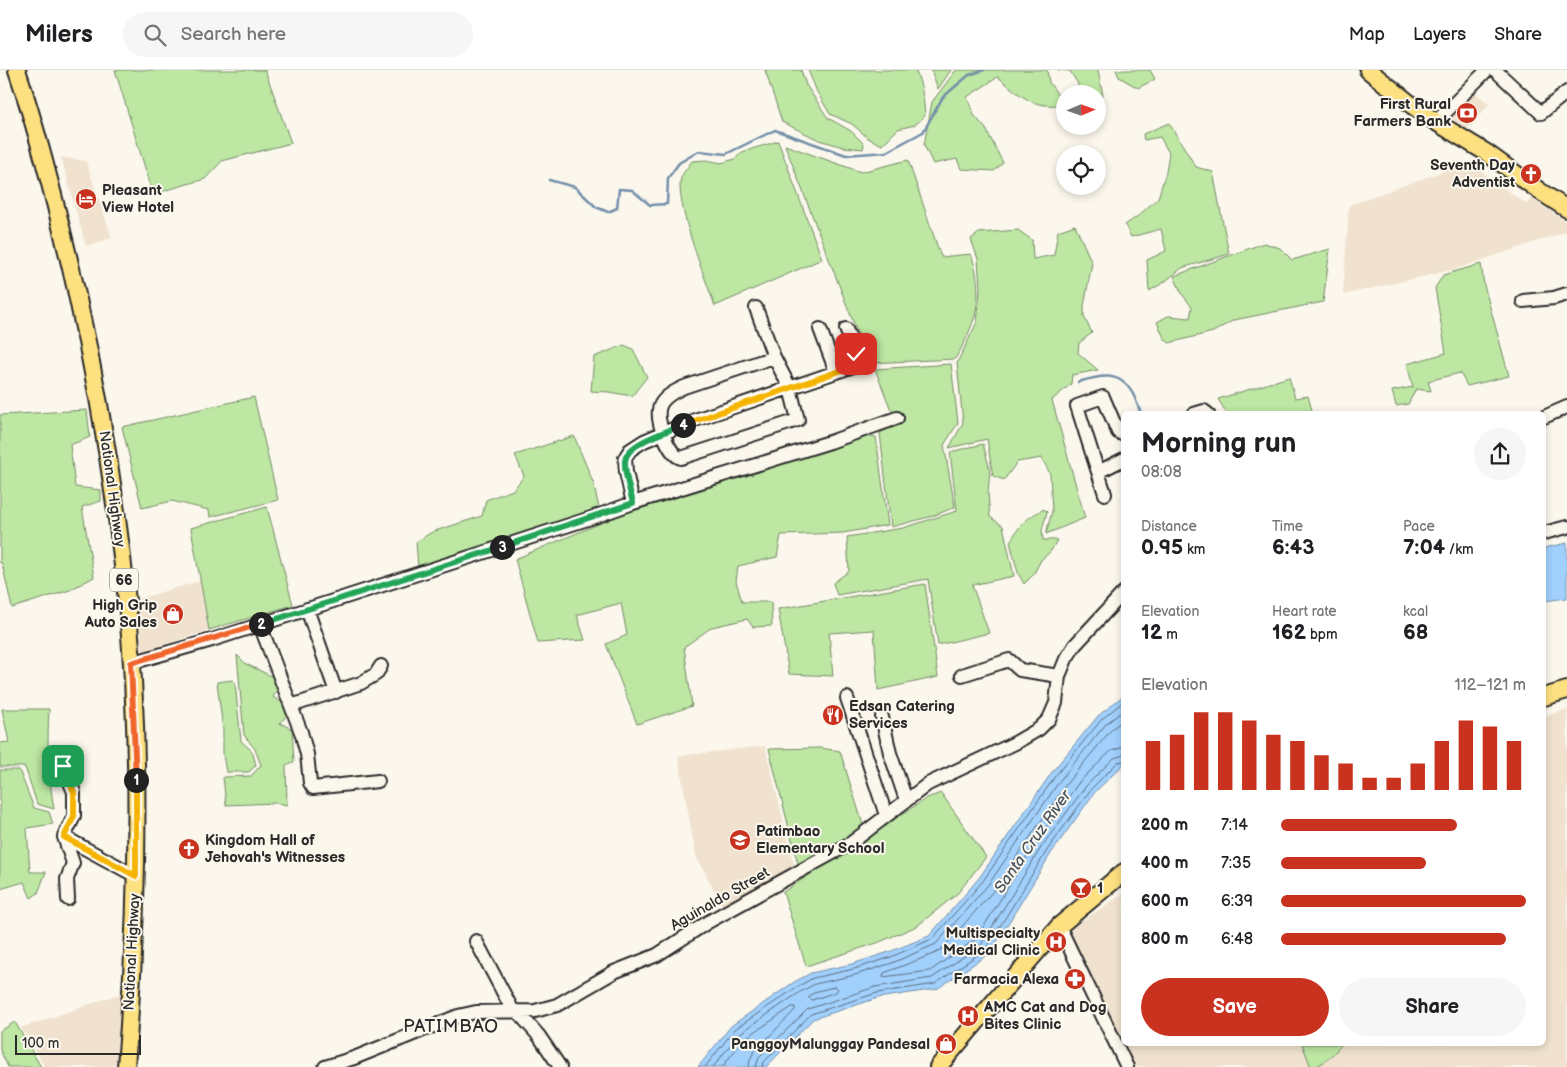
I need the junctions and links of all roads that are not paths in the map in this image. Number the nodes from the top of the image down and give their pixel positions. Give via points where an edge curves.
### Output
1 (17, 70) edge
2 (1368, 70) edge
3 (1487, 70) edge
4 (1495, 70) edge
5 (1567, 92) edge
6 (1436, 122) junction
7 (1567, 209) edge
8 (1567, 294) edge
9 (1523, 301) dead end
10 (756, 308) dead end
11 (820, 329) dead end
12 (846, 329) dead end
13 (774, 356) junction
14 (836, 372) junction
15 (790, 388) junction
16 (1567, 407) edge
17 (1546, 416) edge
18 (897, 418) dead end
19 (663, 433) junction
20 (1121, 434) edge
21 (1121, 460) edge
22 (1098, 472) junction
23 (1105, 494) dead end
24 (633, 503) junction
25 (1567, 527) edge
26 (1546, 532) edge
27 (1121, 595) edge
28 (307, 610) junction
29 (260, 625) junction
30 (131, 663) junction
31 (381, 666) dead end
32 (962, 675) dead end
33 (1059, 676) junction
34 (1567, 690) edge
35 (336, 692) junction
36 (1546, 696) edge
37 (848, 698) dead end
38 (291, 706) junction
39 (882, 717) dead end
40 (63, 766) dead end
41 (378, 781) dead end
42 (906, 800) junction
43 (886, 816) junction
44 (64, 837) junction
45 (1121, 875) edge
46 (136, 876) junction
47 (68, 899) dead end
48 (1060, 926) junction
49 (476, 941) dead end
50 (515, 1011) junction
51 (356, 1062) edge
52 (126, 1067) edge
53 (324, 1067) edge
54 (560, 1067) edge
55 (938, 1067) edge
56 (1127, 1067) edge

1 - 30 main road, National Highway / 66 via 59,218 94,374 113,490
2 - 6 main road
3 - 6 street
4 - 5 street via 1541,113
6 - 7 main road
8 - 9 street
10 - 13 street
11 - 14 street
12 - 14 street via 857,362
13 - 15 street
13 - 19 street via 672,392 658,410
14 - 15 street
15 - 19 street
15 - 19 street via 798,420 682,458 676,457
16 - 17 street
18 - 24 street
19 - 24 street via 630,450 625,458
20 - 22 street via 1103,397 1077,406
21 - 22 street
22 - 23 street
24 - 28 street
25 - 26 street
27 - 33 street, Aguinaldo Street via 1075,645
28 - 29 street
28 - 35 street
29 - 30 street
29 - 38 street
30 - 46 main road, National Highway / 66
31 - 35 street via 376,674 361,683
32 - 33 street via 1009,660 1020,670
33 - 42 street, Aguinaldo Street via 1056,703 1049,719 1039,729 928,784
34 - 36 main road
35 - 38 street
37 - 43 street
38 - 41 street via 307,754 313,788
39 - 42 street
40 - 44 street via 74,792 74,816
42 - 43 street, Aguinaldo Street
43 - 50 street, Aguinaldo Street via 851,843 708,922 657,955 614,972 557,1005 535,1011
44 - 46 street
44 - 47 street via 74,863 67,879
45 - 48 main road
46 - 52 main road, National Highway / 66
48 - 55 main road
48 - 56 street
49 - 50 street
50 - 51 street, Aguinaldo Street via 458,1016
50 - 54 street via 539,1036
51 - 53 street, Aguinaldo Street

